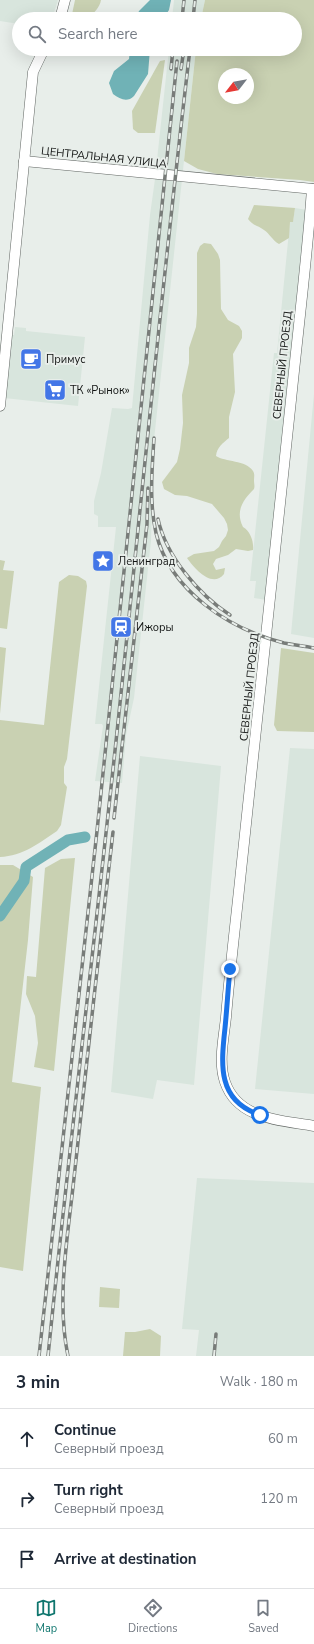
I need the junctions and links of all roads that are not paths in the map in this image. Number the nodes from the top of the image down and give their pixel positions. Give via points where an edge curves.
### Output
1 (65, 0) edge
2 (62, 12) edge
3 (41, 56) edge
4 (24, 161) junction
5 (313, 189) edge
6 (0, 406) edge
7 (314, 1126) edge

1 - 2 street
3 - 4 street via 33,72
4 - 5 street, ЦЕНТРАЛЬНАЯ УЛИЦА
4 - 6 street
5 - 7 street, СЕВЕРНЫЙ ПРОЕЗД via 230,969 222,1068 224,1081 230,1092 244,1108 270,1118

